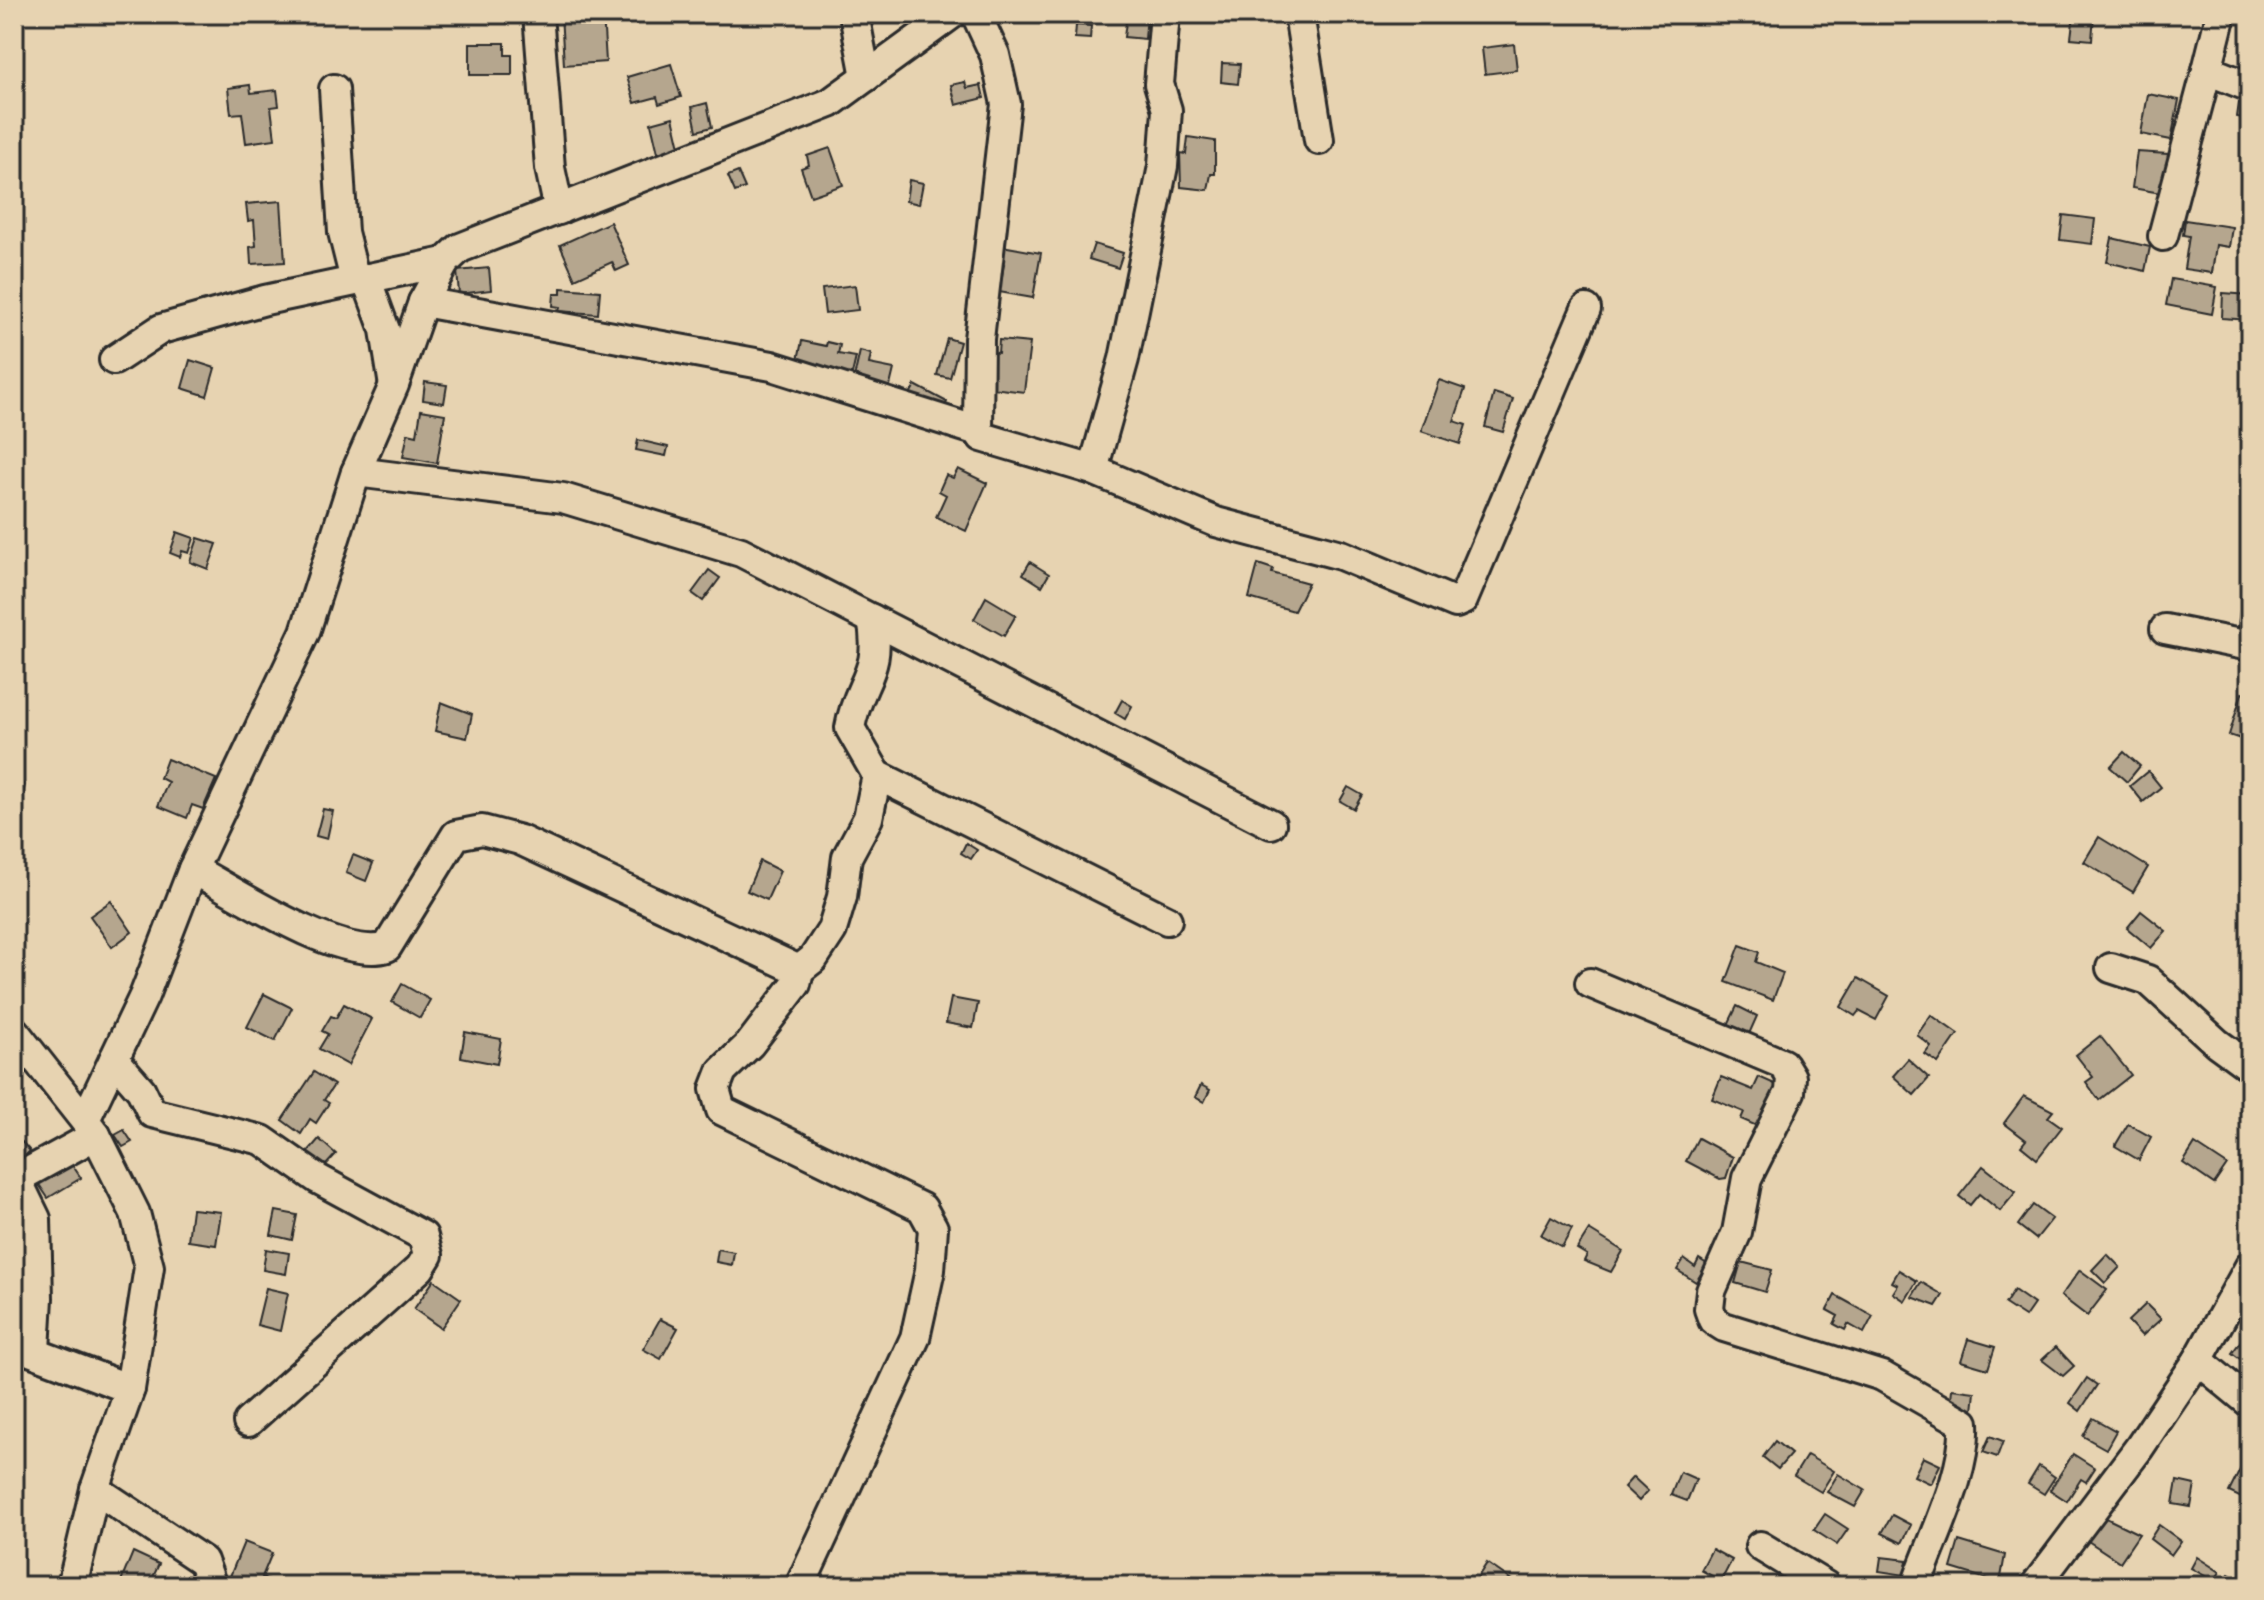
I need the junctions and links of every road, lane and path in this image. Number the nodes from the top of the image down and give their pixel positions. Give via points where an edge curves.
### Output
1 (538, 14) edge
2 (854, 14) edge
3 (952, 14) edge
4 (976, 14) edge
5 (1165, 14) edge
6 (1299, 14) edge
7 (2221, 14) edge
8 (2207, 70) junction
9 (866, 77) junction
10 (2250, 87) edge
11 (334, 89) dead end
12 (1319, 140) dead end
13 (559, 210) junction
14 (2163, 236) dead end
15 (445, 262) junction
16 (361, 279) junction
17 (423, 302) junction
18 (1586, 309) dead end
19 (114, 360) dead end
20 (394, 385) junction
21 (978, 431) junction
22 (1093, 470) junction
23 (356, 472) junction
24 (872, 619) junction
25 (2165, 629) dead end
26 (2250, 646) edge
27 (877, 775) junction
28 (1271, 824) dead end
29 (193, 869) junction
30 (1167, 920) dead end
31 (2111, 968) dead end
32 (799, 970) junction
33 (1590, 983) dead end
34 (14, 1031) edge
35 (114, 1059) junction
36 (2250, 1067) edge
37 (90, 1128) junction
38 (15, 1180) edge
39 (2250, 1266) edge
40 (24, 1348) edge
41 (2198, 1360) junction
42 (130, 1389) junction
43 (2250, 1403) edge
44 (248, 1422) dead end
45 (95, 1489) junction
46 (1760, 1546) dead end
47 (72, 1586) edge
48 (212, 1586) edge
49 (800, 1586) edge
50 (1826, 1586) edge
51 (1916, 1586) edge
52 (2035, 1586) edge

1 - 13 street via 550,168
2 - 9 street
3 - 9 street
4 - 21 street via 995,55 1006,104 979,339
5 - 22 street via 1159,84 1167,110 1163,166 1124,359
6 - 12 street
7 - 8 street
8 - 10 street
8 - 14 street
9 - 13 street via 830,103
11 - 16 street via 343,232
13 - 15 street via 460,248
15 - 16 street
15 - 17 street
16 - 19 street via 161,329
16 - 20 street via 385,330
17 - 20 street
17 - 21 street via 772,366
18 - 22 street via 1463,600 1456,603 1341,555 1216,522
20 - 23 street
21 - 22 street via 982,437
23 - 24 street via 563,498 741,552
23 - 29 street via 305,632
24 - 27 street via 873,673 854,704 850,728
24 - 28 street
25 - 26 street
27 - 30 street
27 - 32 street via 868,818 847,857 832,930
29 - 32 street via 326,940 371,952 387,947 456,835 482,830 520,840
29 - 35 street
31 - 36 street via 2148,980
32 - 49 street via 796,984 722,1071 715,1089 721,1110 922,1208 933,1228 915,1338
33 - 51 street via 1783,1064 1791,1077 1790,1092 1747,1178 1737,1232 1711,1291 1709,1309 1724,1327 1882,1376 1964,1423 1958,1466
34 - 37 street
35 - 37 street
35 - 44 street via 141,1090 152,1113 262,1140 318,1179 423,1236 428,1255 420,1268
37 - 38 street
37 - 42 street via 135,1213 149,1267
38 - 40 street via 36,1219 38,1298
39 - 41 street
40 - 42 street
41 - 43 street
41 - 52 street
42 - 45 street
45 - 47 street
45 - 48 street via 203,1561
46 - 50 street

